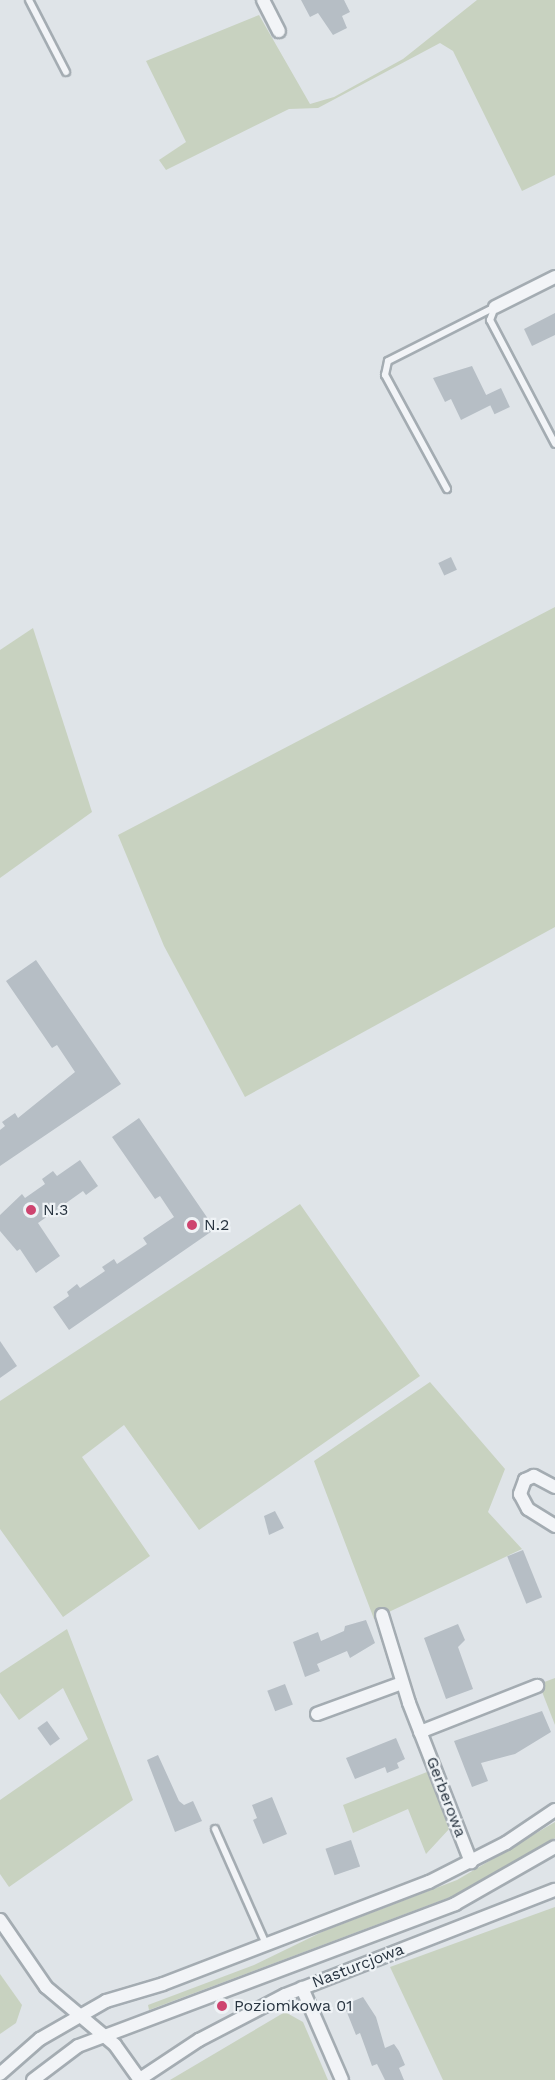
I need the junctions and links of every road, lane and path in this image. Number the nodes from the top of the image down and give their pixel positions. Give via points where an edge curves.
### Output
1 (29, 0) edge
2 (264, 0) edge
3 (279, 31) dead end
4 (66, 72) dead end
5 (555, 277) edge
6 (495, 307) junction
7 (555, 444) edge
8 (447, 489) dead end
9 (553, 1486) edge
10 (550, 1523) edge
11 (382, 1615) dead end
12 (402, 1683) junction
13 (537, 1686) dead end
14 (317, 1714) dead end
15 (420, 1732) junction
16 (555, 1810) edge
17 (215, 1829) dead end
18 (555, 1847) edge
19 (471, 1863) junction
20 (555, 1890) edge
21 (0, 1920) edge
22 (266, 1945) junction
23 (302, 1988) junction
24 (78, 2016) junction
25 (104, 2037) junction
26 (0, 2074) edge
27 (33, 2080) edge
28 (140, 2080) edge
29 (342, 2080) edge

1 - 4 lane
2 - 3 street
5 - 6 street
6 - 7 lane via 490,320
6 - 8 lane via 388,361 386,367 385,375
9 - 10 street via 543,1478 530,1477 520,1494 528,1509
11 - 12 street, Gerberowa
12 - 14 street
12 - 15 street, Gerberowa
13 - 15 street
15 - 19 street, Gerberowa
16 - 19 street
17 - 22 lane
18 - 25 street via 455,1904
19 - 22 street
20 - 23 street, Nasturcjowa
21 - 24 street via 46,1987
22 - 24 street via 106,2001
23 - 28 street, Nasturcjowa via 199,2040
23 - 29 street
24 - 25 street
24 - 26 street via 40,2039
25 - 27 street via 65,2054
25 - 28 street via 124,2054

